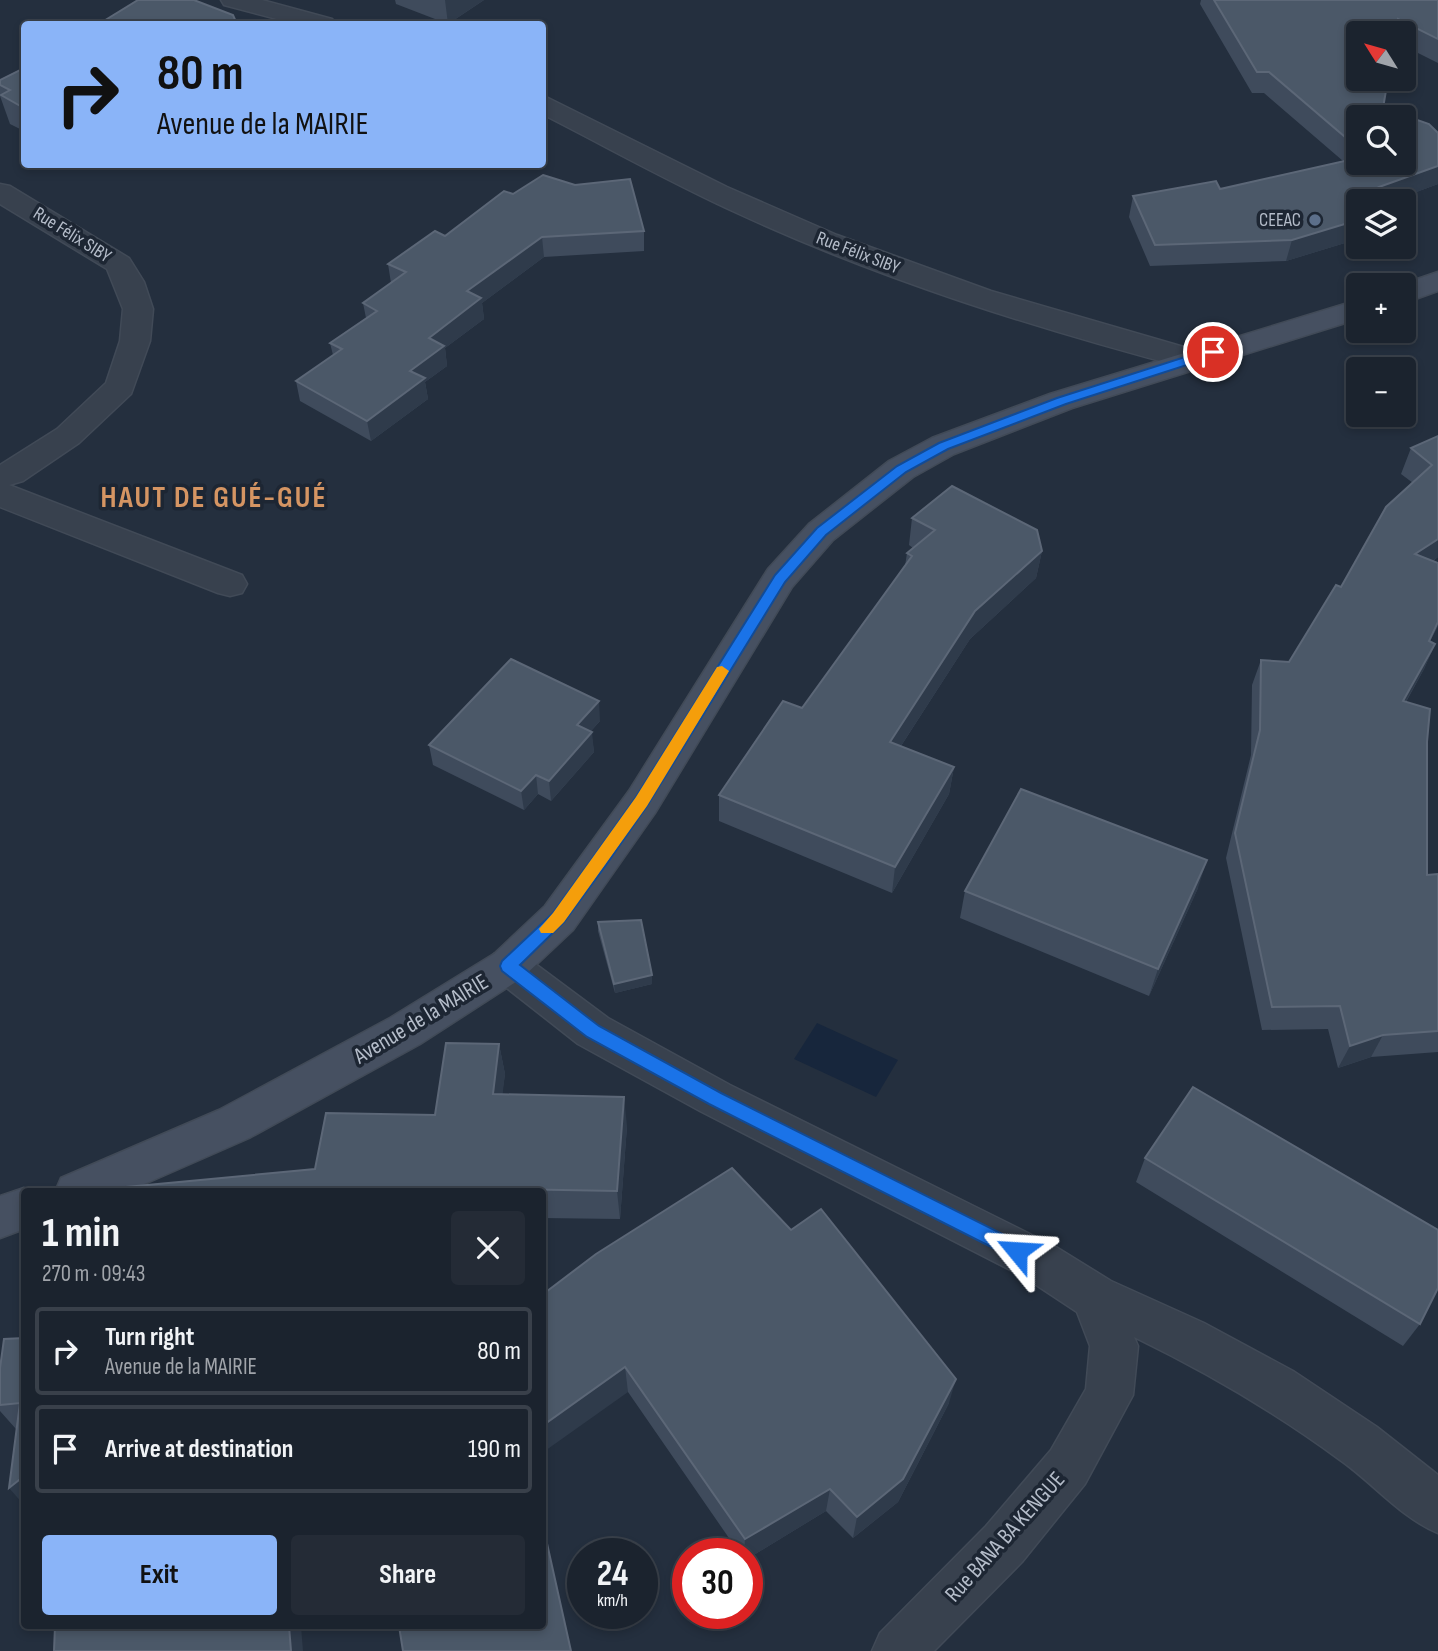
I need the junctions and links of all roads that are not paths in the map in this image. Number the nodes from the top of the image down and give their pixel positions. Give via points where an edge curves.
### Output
1 (233, 0) edge
2 (312, 21) edge
3 (546, 105) edge
4 (0, 192) edge
5 (1438, 281) edge
6 (1416, 289) edge
7 (1346, 313) edge
8 (1190, 359) junction
9 (0, 477) edge
10 (0, 494) edge
11 (230, 584) dead end
12 (508, 966) junction
13 (86, 1188) edge
14 (21, 1210) edge
15 (0, 1217) edge
16 (1095, 1297) junction
17 (1438, 1508) edge
18 (898, 1651) edge

1 - 2 street
3 - 8 street, Rue Félix SIBY via 725,196 824,240 990,301
4 - 9 street, Rue Félix SIBY via 119,264 138,309 135,341 120,387 68,436
5 - 6 main road
7 - 8 main road, Avenue de la MAIRIE
8 - 12 main road, Avenue de la MAIRIE via 943,446 901,469 821,532 780,578 642,802 559,918
10 - 11 street
12 - 13 main road, Avenue de la MAIRIE via 405,1031 257,1112
12 - 16 street via 593,1031 727,1105 1040,1262
14 - 15 main road
16 - 17 street via 1155,1322 1289,1395
16 - 18 street, Rue BANA BA KENGUE via 1114,1346 1109,1395 1068,1467 1004,1544

